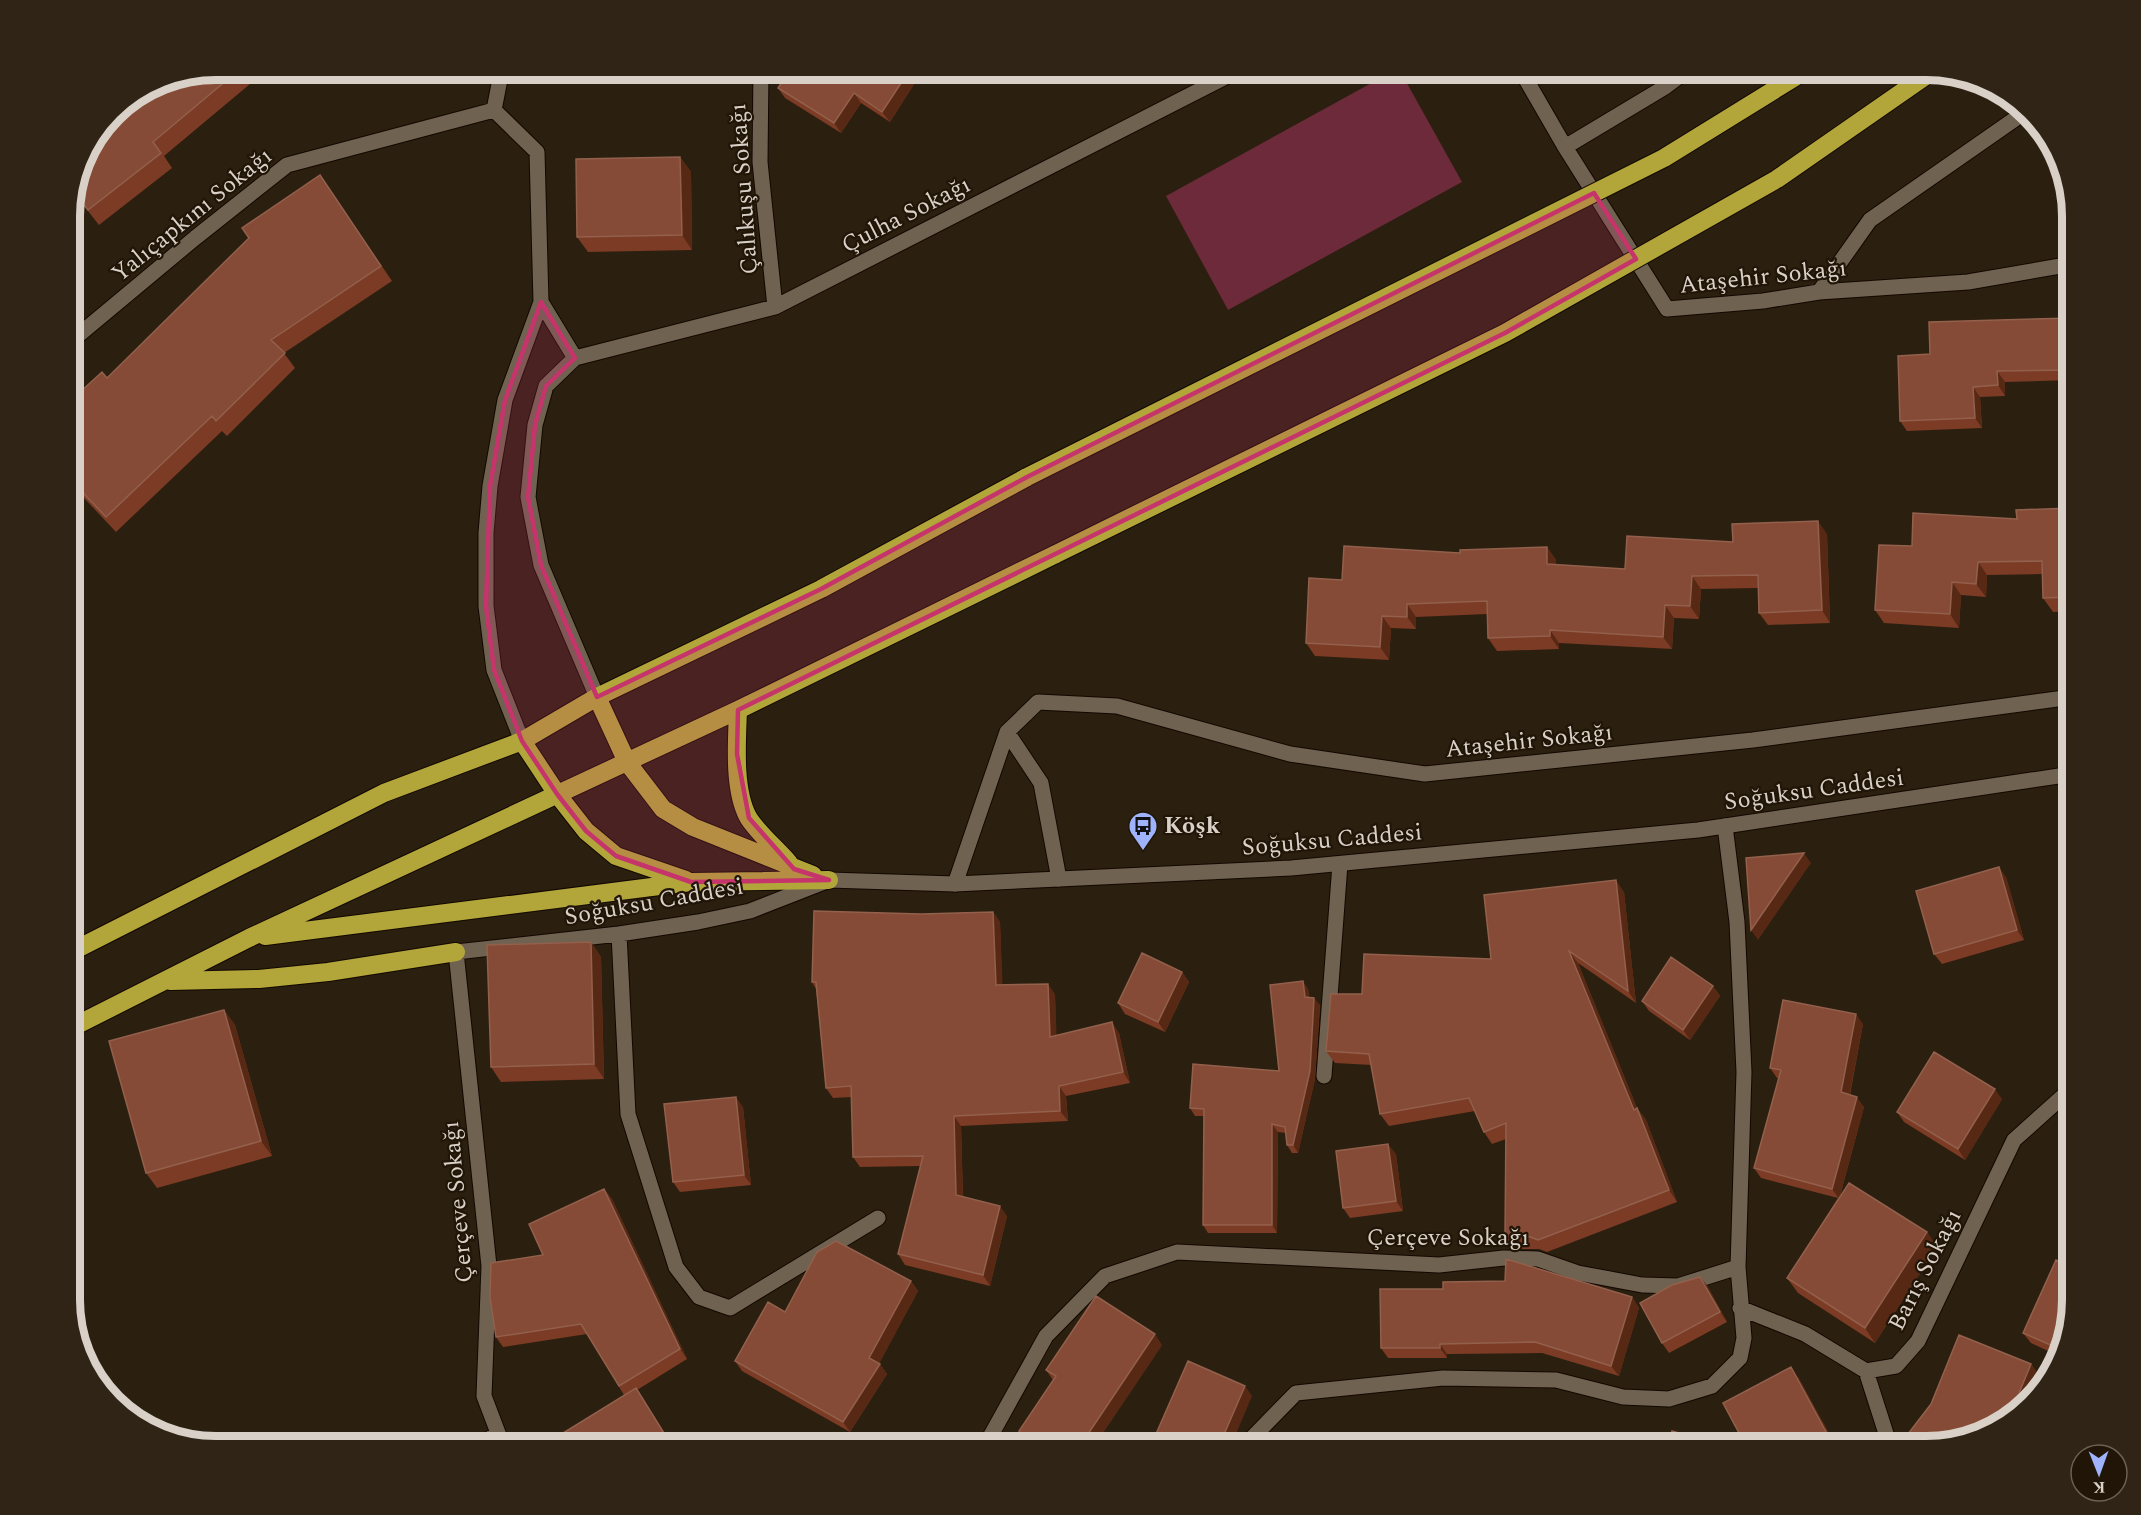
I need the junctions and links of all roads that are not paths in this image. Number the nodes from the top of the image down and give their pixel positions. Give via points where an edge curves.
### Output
1 (499, 80) edge
2 (760, 80) edge
3 (1219, 80) edge
4 (1526, 80) edge
5 (1674, 80) edge
6 (1790, 80) edge
7 (1920, 80) edge
8 (494, 110) junction
9 (2019, 117) edge
10 (1565, 147) junction
11 (2062, 266) edge
12 (1819, 292) junction
13 (541, 302) junction
14 (775, 307) junction
15 (80, 334) edge
16 (575, 358) junction
17 (597, 697) junction
18 (2062, 698) edge
19 (738, 710) junction
20 (1007, 732) junction
21 (522, 741) junction
22 (627, 762) junction
23 (2062, 775) edge
24 (557, 794) junction
25 (1725, 826) junction
26 (1340, 864) junction
27 (794, 868) junction
28 (1059, 879) junction
29 (830, 880) junction
30 (691, 882) junction
31 (955, 884) junction
32 (619, 934) junction
33 (249, 938) junction
34 (80, 947) edge
35 (456, 952) junction
36 (165, 981) junction
37 (80, 1024) edge
38 (1324, 1076) edge
39 (2062, 1097) edge
40 (878, 1218) dead end
41 (1738, 1267) junction
42 (1740, 1308) junction
43 (1866, 1371) junction
44 (499, 1436) edge
45 (991, 1436) edge
46 (1254, 1436) edge
47 (1887, 1436) edge

1 - 8 street
2 - 14 street, Çalıkuşu Sokağı via 760,162
3 - 14 street, Çulha Sokağı
4 - 10 street, Ataşehir Sokağı
5 - 10 street
6 - 17 highway, bridge via 1664,158 1027,477 821,590
7 - 19 highway, bridge via 1777,179 1505,333
8 - 13 street via 537,152
8 - 15 street, Yalıçapkını Sokağı via 287,165
9 - 12 street via 1870,220
10 - 12 street, Ataşehir Sokağı via 1667,309
11 - 12 street, Ataşehir Sokağı via 1968,282
13 - 16 street
13 - 21 street via 505,400 486,533 486,606 494,670
14 - 16 street, Çulha Sokağı
16 - 17 street via 546,386 535,425 528,497 542,565
17 - 21 highway
17 - 22 highway
18 - 20 street, Ataşehir Sokağı via 1753,740 1425,774 1290,754 1117,706 1038,702
19 - 22 highway
19 - 27 highway via 741,797 749,818
20 - 28 street via 1041,783
20 - 31 street
21 - 24 highway
21 - 34 highway via 384,793
22 - 24 highway
22 - 27 highway via 663,809 693,827
23 - 25 street, Soğuksu Caddesi
24 - 30 highway via 586,831 616,856
24 - 33 highway
25 - 26 street, Soğuksu Caddesi
25 - 41 street via 1737,922 1744,1072
26 - 28 street, Soğuksu Caddesi
26 - 38 street
27 - 29 highway
28 - 31 street, Soğuksu Caddesi
29 - 30 highway
29 - 31 street, Soğuksu Caddesi
29 - 32 street, Soğuksu Caddesi via 750,910
30 - 33 highway
32 - 35 street, Soğuksu Caddesi
32 - 40 street via 628,1114 676,1267 699,1297 730,1308
33 - 36 highway
35 - 36 highway via 259,979
35 - 44 street, Çerçeve Sokağı via 489,1266 484,1396
36 - 37 highway
39 - 43 street, Barış Sokağı via 2014,1140 1918,1341 1896,1366
41 - 42 street
41 - 45 street, Çerçeve Sokağı via 1678,1286 1642,1285 1578,1273 1538,1259 1504,1258 1439,1265 1177,1251 1105,1276 1046,1336
42 - 43 street via 1805,1334
42 - 46 street via 1744,1338 1740,1358 1712,1386 1669,1399 1623,1397 1556,1380 1443,1378 1296,1393
43 - 47 street

